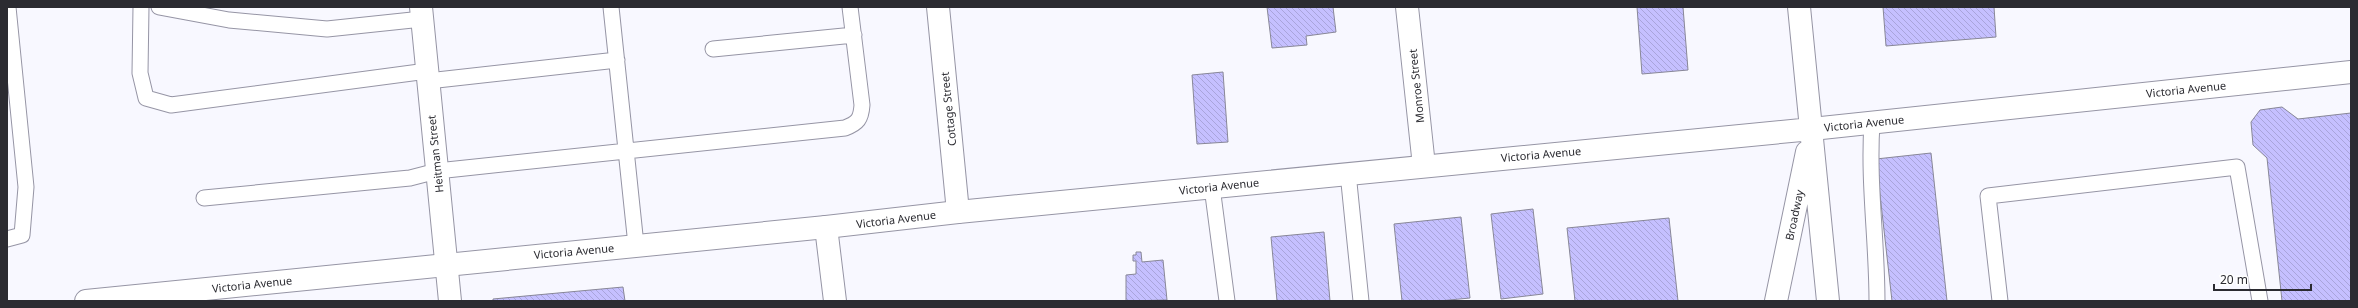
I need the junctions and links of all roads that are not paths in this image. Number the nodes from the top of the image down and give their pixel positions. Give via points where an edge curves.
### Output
1 (8, 7) edge
2 (141, 7) edge
3 (159, 7) edge
4 (611, 7) edge
5 (850, 7) edge
6 (938, 7) edge
7 (1407, 7) edge
8 (1799, 7) edge
9 (421, 13) edge
10 (854, 35) junction
11 (713, 49) dead end
12 (617, 60) junction
13 (2351, 72) edge
14 (428, 76) junction
15 (1872, 123) junction
16 (1812, 129) junction
17 (627, 151) junction
18 (1424, 166) junction
19 (437, 172) junction
20 (1348, 173) junction
21 (1212, 187) junction
22 (204, 198) dead end
23 (958, 212) junction
24 (826, 227) junction
25 (7, 239) edge
26 (636, 245) junction
27 (446, 264) junction
28 (86, 301) edge
29 (450, 301) edge
30 (835, 301) edge
31 (1227, 301) edge
32 (1361, 301) edge
33 (1776, 301) edge
34 (1828, 301) edge
35 (1877, 301) edge
36 (2000, 301) edge
37 (2260, 301) edge

1 - 25 lane via 26,187 22,235
2 - 14 lane via 140,73 146,98 171,105
3 - 9 lane via 228,20 327,29
4 - 12 lane
5 - 10 lane
6 - 23 street, Cottage Street
7 - 18 street, Monroe Street
8 - 16 street, Broadway
9 - 14 street, Heitman Street
10 - 11 lane
10 - 17 lane via 862,105 861,117 856,124 845,128
12 - 14 lane
12 - 17 lane
13 - 15 street, Victoria Avenue
14 - 19 street, Heitman Street
15 - 16 street, Victoria Avenue
15 - 35 lane via 1869,160 1877,260
16 - 18 street, Victoria Avenue
16 - 33 street, Broadway
16 - 34 street, Broadway
17 - 19 lane
17 - 26 lane
18 - 20 street, Victoria Avenue
19 - 22 lane via 410,178
19 - 27 street, Heitman Street
20 - 21 street, Victoria Avenue
20 - 32 lane
21 - 23 street, Victoria Avenue
21 - 31 lane
23 - 24 street, Victoria Avenue
24 - 26 street, Victoria Avenue
24 - 30 street
26 - 27 street, Victoria Avenue
27 - 28 street, Victoria Avenue
27 - 29 street, Heitman Street
36 - 37 lane via 1988,196 2238,167

